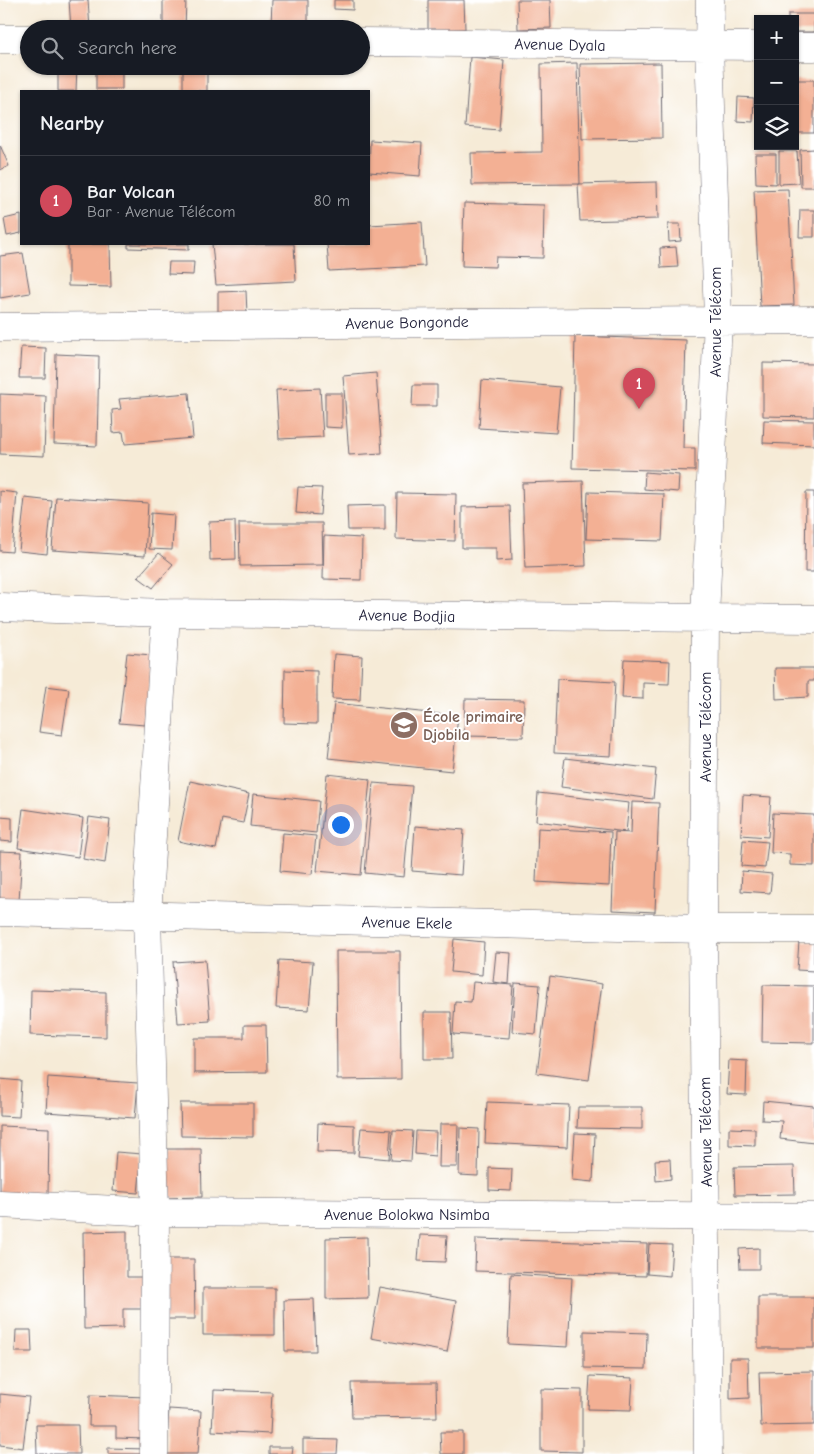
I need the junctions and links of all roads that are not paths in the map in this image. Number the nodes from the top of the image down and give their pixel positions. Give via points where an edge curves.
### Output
1 (710, 0) edge
2 (0, 39) edge
3 (20, 39) edge
4 (370, 42) edge
5 (709, 46) junction
6 (754, 46) edge
7 (799, 47) edge
8 (814, 47) edge
9 (718, 319) junction
10 (814, 320) edge
11 (0, 327) edge
12 (0, 607) edge
13 (166, 613) junction
14 (706, 618) junction
15 (814, 619) edge
16 (0, 912) edge
17 (147, 916) junction
18 (703, 929) junction
19 (814, 929) edge
20 (0, 1204) edge
21 (155, 1212) junction
22 (706, 1216) junction
23 (814, 1217) edge
24 (154, 1454) edge
25 (708, 1454) edge

1 - 5 street, Avenue Télécom
2 - 3 street
4 - 5 street, Avenue Dyala
5 - 6 street, Avenue Dyala
5 - 9 street, Avenue Télécom
7 - 8 street
9 - 10 street, Avenue Bongonde
9 - 11 street, Avenue Bongonde
9 - 14 street, Avenue Télécom
12 - 13 street, Avenue Bodjia
13 - 14 street, Avenue Bodjia
13 - 17 street
14 - 15 street, Avenue Bodjia
14 - 18 street, Avenue Télécom
16 - 17 street, Avenue Ekele
17 - 18 street, Avenue Ekele
17 - 21 street
18 - 19 street, Avenue Ekele
18 - 22 street, Avenue Télécom
20 - 21 street, Avenue Bolokwa Nsimba
21 - 22 street, Avenue Bolokwa Nsimba
21 - 24 street
22 - 23 street, Avenue Bolokwa Nsimba
22 - 25 street, Avenue Télécom

